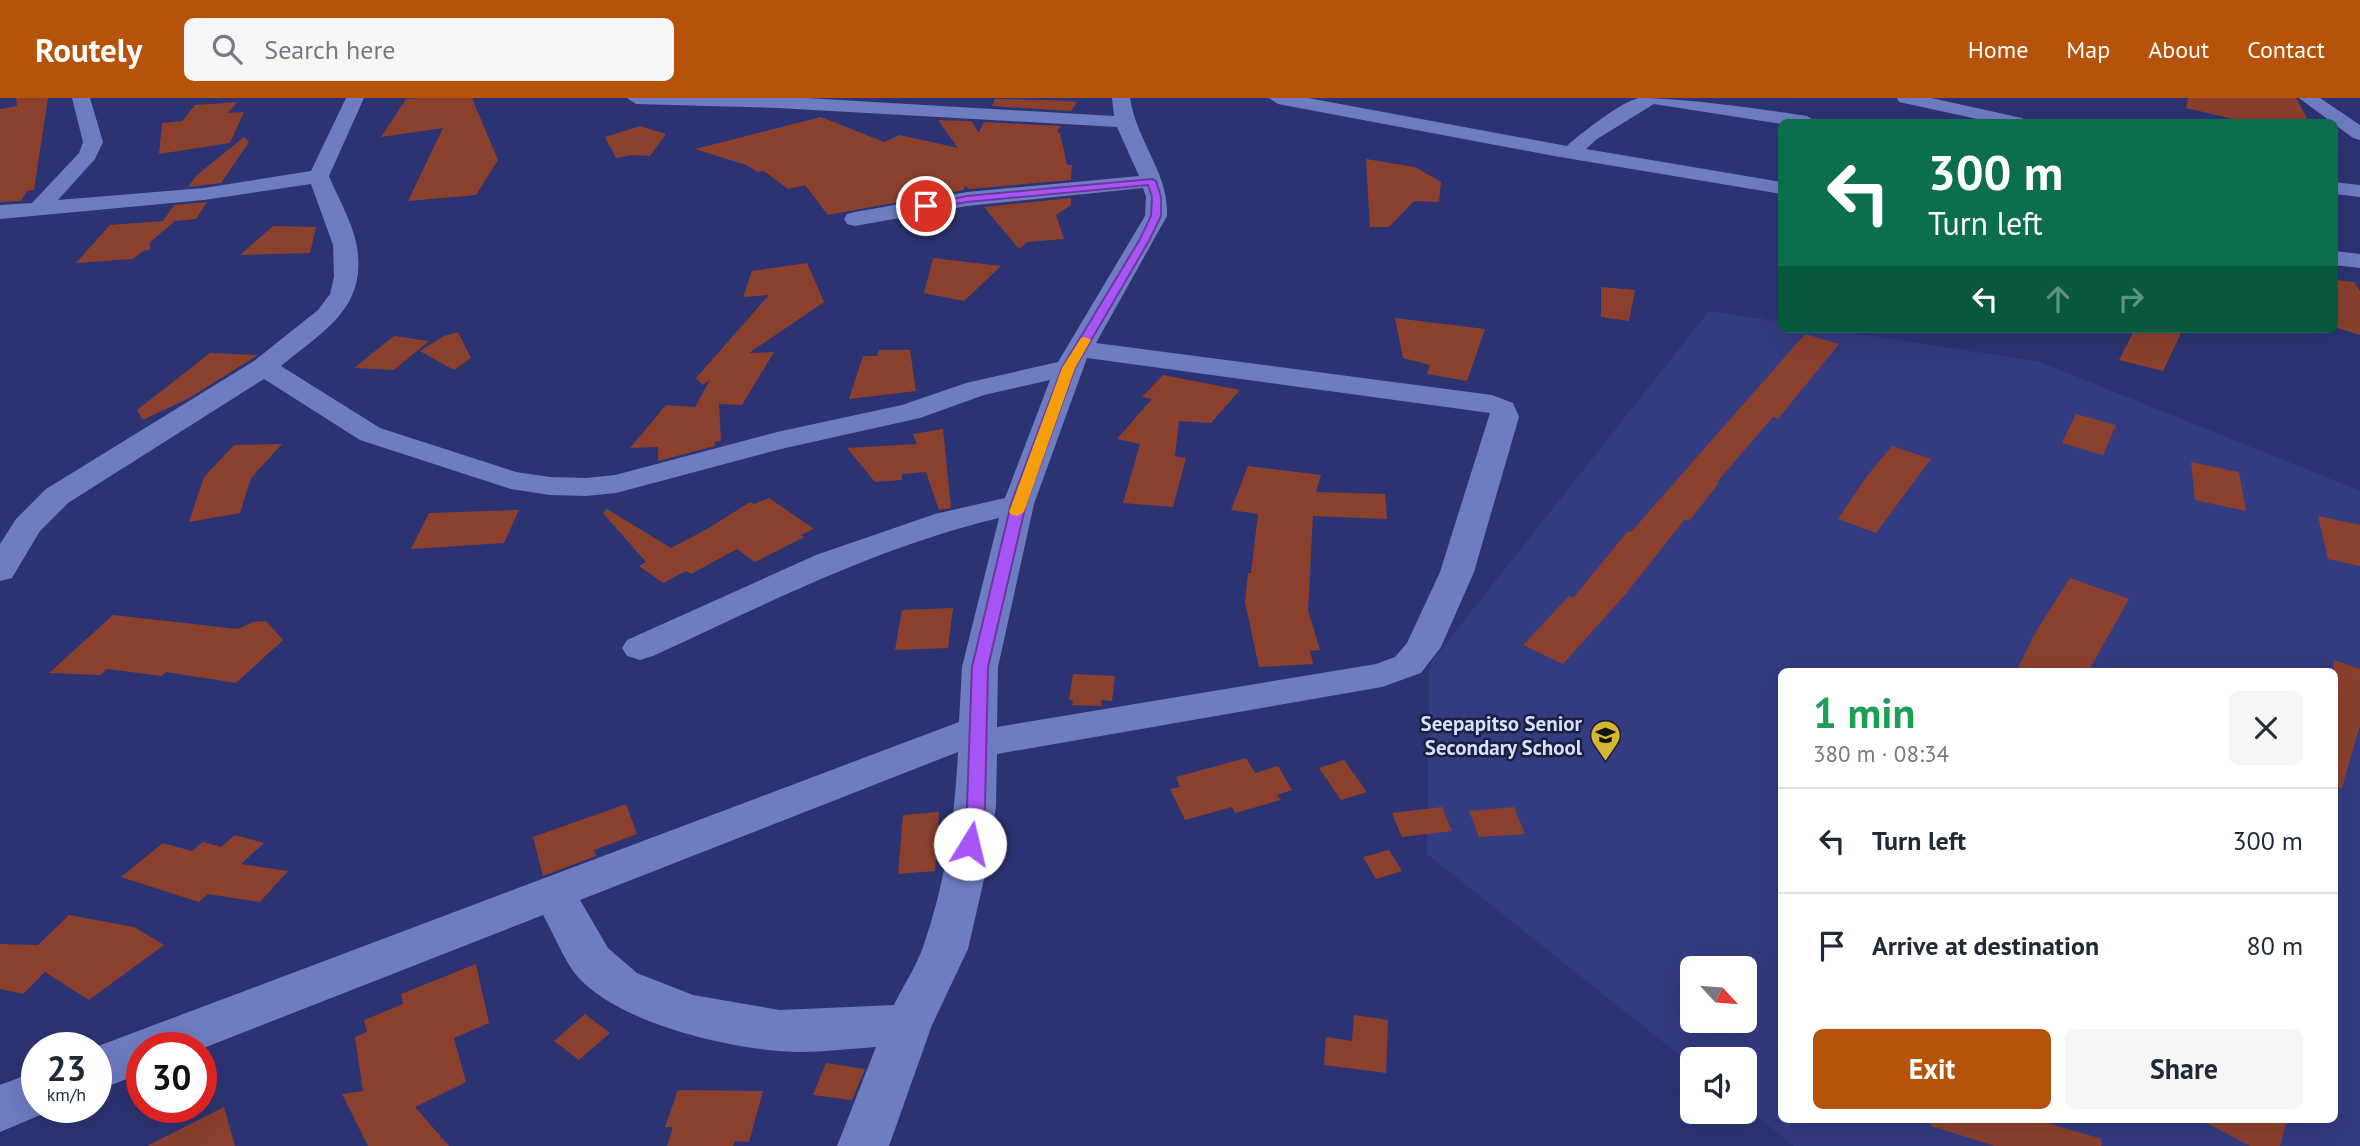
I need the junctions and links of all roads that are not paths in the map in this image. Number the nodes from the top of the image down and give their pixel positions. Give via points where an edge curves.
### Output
1 (81, 98) edge
2 (355, 98) edge
3 (636, 98) edge
4 (1278, 98) edge
5 (1652, 98) edge
6 (1906, 98) edge
7 (2308, 98) edge
8 (1122, 110) edge
9 (1788, 119) edge
10 (2001, 119) edge
11 (2360, 134) edge
12 (1571, 153) junction
13 (319, 176) junction
14 (1152, 181) junction
15 (1778, 187) edge
16 (2338, 188) edge
17 (2360, 191) edge
18 (39, 208) junction
19 (0, 212) edge
20 (855, 219) dead end
21 (2338, 258) edge
22 (2360, 261) edge
23 (1074, 358) junction
24 (264, 367) junction
25 (1018, 504) junction
26 (0, 571) edge
27 (640, 648) dead end
28 (978, 737) junction
29 (554, 894) junction
30 (908, 1025) junction
31 (192, 1032) edge
32 (21, 1100) edge
33 (0, 1109) edge
34 (863, 1146) edge

1 - 18 street via 93,142 88,155
2 - 13 street
3 - 8 street
4 - 12 street
5 - 9 street
5 - 12 street via 1590,135
6 - 10 street
7 - 11 street
8 - 14 street
12 - 15 street
13 - 18 street via 204,194
13 - 24 street via 345,245 342,295 327,315
14 - 20 street via 967,199
14 - 23 street via 1156,216
16 - 17 street
18 - 19 street
21 - 22 street
23 - 24 street via 910,412 616,484 574,487 511,480 370,434
23 - 25 street
23 - 28 street via 1492,403 1503,409 1506,417 1457,572 1423,647 1408,665 1382,675
24 - 26 street via 57,496 27,526
25 - 27 street via 946,521 828,562
25 - 28 street via 980,667
28 - 29 street
28 - 30 street via 976,806 967,862 945,949
29 - 30 street via 592,961 621,987 689,1015 780,1031
29 - 31 street
30 - 34 street
32 - 33 street

